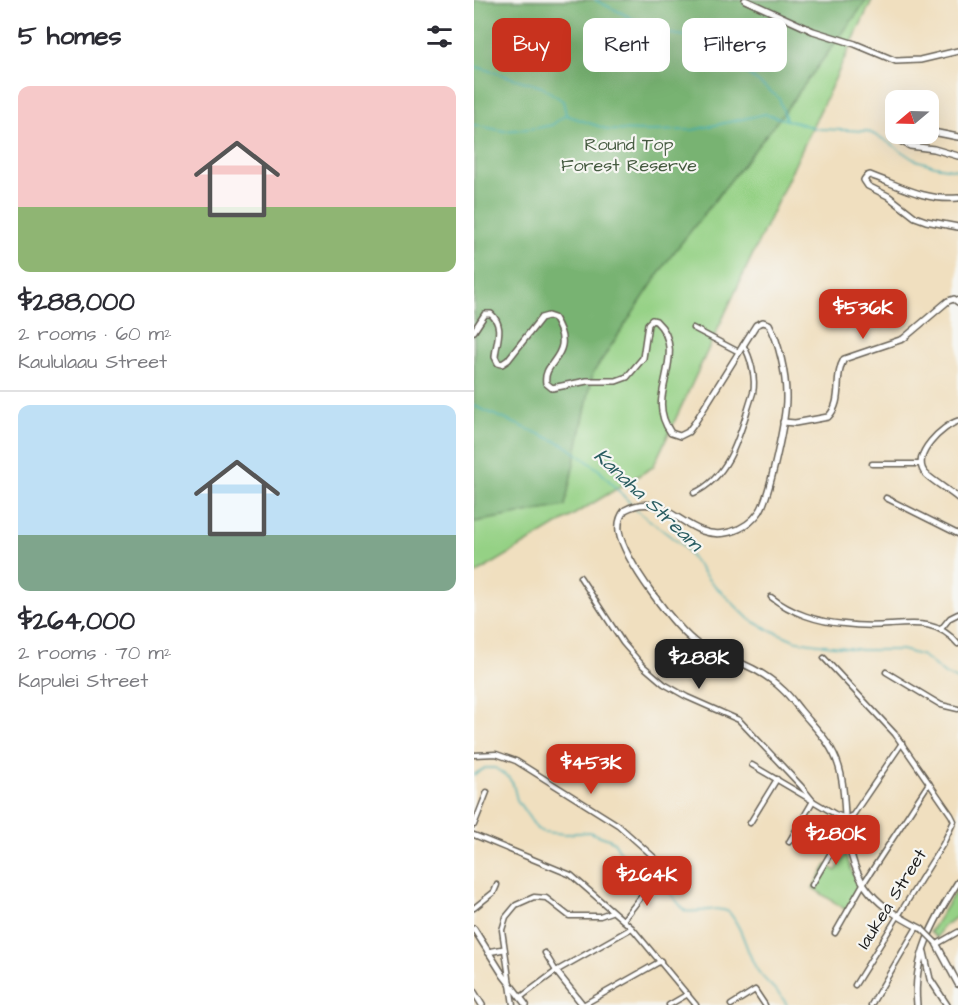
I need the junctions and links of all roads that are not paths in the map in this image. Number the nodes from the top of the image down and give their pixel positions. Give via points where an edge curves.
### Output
1 (745, 0) edge
2 (958, 51) edge
3 (939, 133) edge
4 (958, 137) edge
5 (906, 144) edge
6 (958, 156) edge
7 (958, 198) edge
8 (958, 227) edge
9 (958, 302) edge
10 (693, 328) dead end
11 (474, 332) edge
12 (743, 345) junction
13 (738, 353) junction
14 (748, 358) junction
15 (958, 421) edge
16 (783, 422) junction
17 (872, 464) dead end
18 (921, 465) junction
19 (694, 493) dead end
20 (886, 498) dead end
21 (958, 498) edge
22 (958, 534) edge
23 (580, 577) dead end
24 (771, 597) dead end
25 (958, 614) edge
26 (941, 629) junction
27 (958, 644) edge
28 (824, 658) dead end
29 (886, 672) dead end
30 (958, 709) edge
31 (902, 743) junction
32 (474, 755) edge
33 (752, 765) dead end
34 (777, 779) junction
35 (929, 783) junction
36 (487, 792) dead end
37 (813, 801) junction
38 (846, 818) junction
39 (750, 823) dead end
40 (474, 825) edge
41 (847, 834) junction
42 (474, 835) edge
43 (789, 842) dead end
44 (664, 868) junction
45 (958, 882) edge
46 (863, 884) junction
47 (497, 885) dead end
48 (685, 885) dead end
49 (812, 885) dead end
50 (474, 909) edge
51 (612, 912) junction
52 (898, 916) junction
53 (623, 920) junction
54 (633, 928) junction
55 (919, 928) junction
56 (474, 929) edge
57 (958, 932) edge
58 (835, 933) dead end
59 (936, 944) junction
60 (923, 947) junction
61 (504, 949) junction
62 (488, 952) junction
63 (545, 953) dead end
64 (661, 961) junction
65 (556, 971) junction
66 (508, 981) junction
67 (855, 984) dead end
68 (958, 984) edge
69 (474, 992) edge
70 (688, 994) junction
71 (521, 997) junction
72 (482, 1005) edge
73 (513, 1005) edge
74 (526, 1005) edge
75 (583, 1005) edge
76 (669, 1005) edge
77 (696, 1005) edge
78 (731, 1005) edge
79 (765, 1005) edge
80 (870, 1005) edge
81 (916, 1005) edge
82 (947, 1005) edge

1 - 2 street via 813,31 896,61 937,58
3 - 4 street
5 - 6 street
7 - 8 street via 919,195 870,175 864,180 918,219
9 - 16 street via 954,298 948,301 903,339 844,359 830,415
10 - 13 street
11 - 13 street via 485,314 495,318 499,332 495,357 502,364 541,318 554,318 562,341 559,356 545,376 552,388 627,377 644,358 648,324 656,321 665,334 670,355 662,412 671,433 678,436 688,432
12 - 13 street
12 - 14 street
12 - 16 street via 756,325 769,324 786,386
13 - 14 street
14 - 19 street via 755,386 734,451 707,486
15 - 18 street via 938,433 923,454
16 - 38 street via 762,508 750,522 731,532 711,534 656,505 644,503 625,510 619,531 630,557 680,628 704,648 768,678 786,692 823,735 839,767
17 - 18 street
18 - 21 street via 927,476
20 - 22 street
23 - 37 street via 622,643 643,666 687,697 739,720
24 - 26 street via 796,612 826,622 874,626 922,623
25 - 26 street
26 - 27 street
28 - 31 street, Iaukea Street
29 - 30 street via 941,705
31 - 35 street, Iaukea Street
31 - 38 street via 853,815
32 - 44 street via 496,754 516,761 618,825
33 - 34 street
34 - 37 street
34 - 39 street
35 - 46 street
35 - 52 street, Iaukea Street via 954,824
36 - 40 street
37 - 38 street
37 - 43 street
38 - 41 street
41 - 46 street via 852,860
41 - 49 street via 840,837
42 - 51 street via 571,875
44 - 48 street
44 - 53 street
45 - 60 street
46 - 52 street via 879,903
46 - 58 street
47 - 50 street
51 - 53 street
51 - 61 street via 569,916 546,898 534,897 516,905 506,917 502,930
52 - 55 street
52 - 67 street, Iaukea Street
53 - 54 street
54 - 64 street
54 - 65 street
55 - 59 street, bridge
55 - 80 street
56 - 62 street
57 - 59 street
59 - 68 street
60 - 81 street via 915,988
60 - 82 street via 930,979
61 - 62 street
61 - 66 street
62 - 66 street
63 - 65 street
64 - 70 street
64 - 75 street
65 - 71 street
65 - 75 street
66 - 71 street
66 - 73 street
69 - 72 street
70 - 76 street
70 - 77 street
71 - 74 street
78 - 79 street via 755,990

